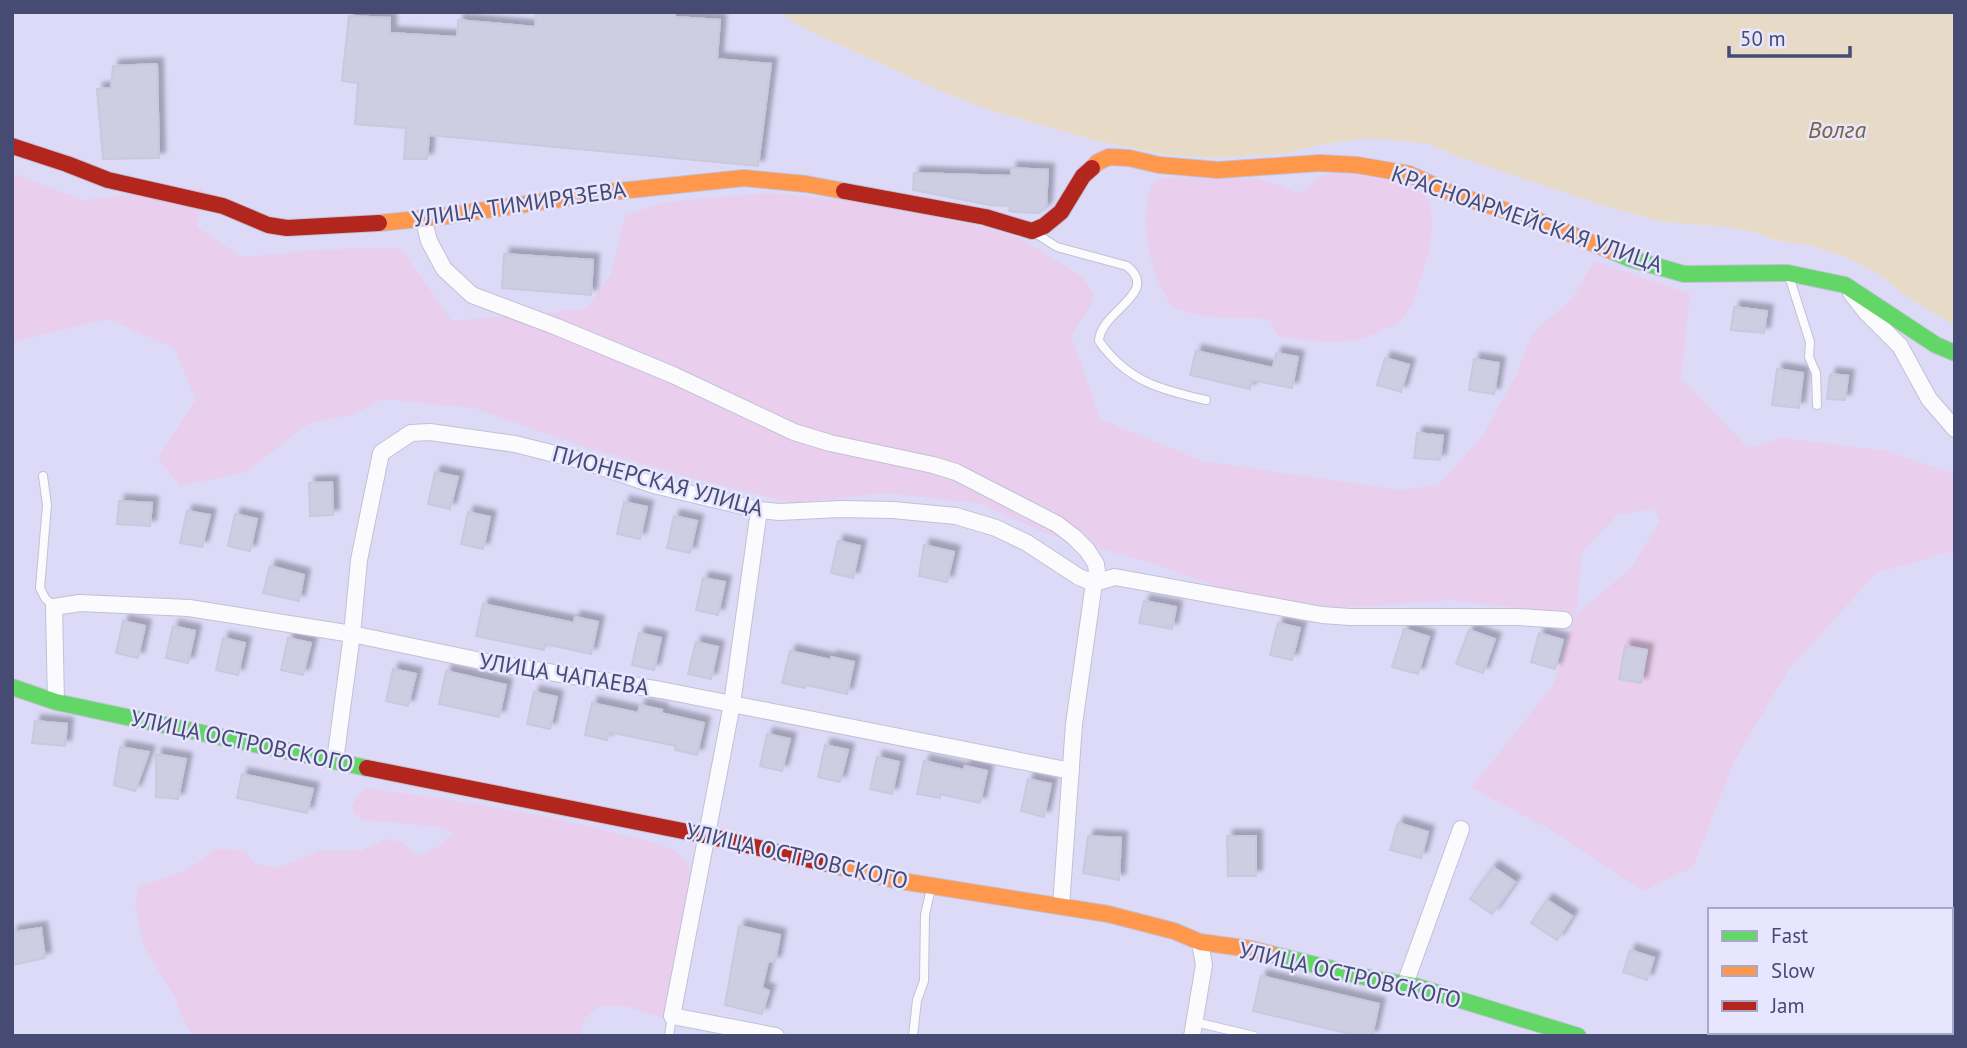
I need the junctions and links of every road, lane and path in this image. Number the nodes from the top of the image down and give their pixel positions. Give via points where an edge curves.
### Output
1 (12, 146) edge
2 (423, 218) junction
3 (1032, 231) junction
4 (1788, 273) junction
5 (1845, 285) junction
6 (1955, 353) edge
7 (1206, 400) dead end
8 (1817, 405) dead end
9 (1955, 429) edge
10 (43, 476) dead end
11 (759, 510) junction
12 (1094, 583) junction
13 (54, 607) junction
14 (1564, 620) dead end
15 (352, 634) junction
16 (13, 691) edge
17 (56, 702) junction
18 (732, 704) junction
19 (335, 761) junction
20 (1071, 771) junction
21 (1461, 829) dead end
22 (708, 836) junction
23 (931, 885) junction
24 (1062, 906) junction
25 (1200, 942) junction
26 (1405, 984) junction
27 (673, 1016) junction
28 (1193, 1029) edge
29 (1812, 1034) edge
30 (669, 1036) edge
31 (776, 1036) edge
32 (913, 1036) edge
33 (1254, 1036) edge
34 (1578, 1036) edge
35 (1794, 1036) edge

1 - 2 street, УЛИЦА ТИМИРЯЗЕВА via 108,180 223,206 268,225 344,226
2 - 3 street, УЛИЦА ТИМИРЯЗЕВА via 744,177 985,217
2 - 12 street via 444,269 472,295 673,375 794,432 966,477 1074,537 1096,564
3 - 4 street, КРАСНОАРМЕЙСКАЯ УЛИЦА via 1061,212 1083,176 1109,157 1217,170 1332,163 1409,174 1628,258 1684,274
3 - 7 lane via 1057,247 1135,272 1136,290 1106,321 1099,341 1154,387
4 - 5 street, КРАСНОАРМЕЙСКАЯ УЛИЦА
4 - 8 lane via 1810,342
5 - 6 street
5 - 9 street via 1900,346 1929,399
10 - 13 lane via 47,505 40,588
11 - 12 street, ПИОНЕРСКАЯ УЛИЦА via 893,510 956,516 1027,543
11 - 15 street, ПИОНЕРСКАЯ УЛИЦА via 515,444 411,433 381,453 359,560
11 - 18 street
12 - 14 street via 1115,577 1322,615
12 - 20 street
13 - 15 street, УЛИЦА ЧАПАЕВА via 80,603 189,608
13 - 17 street
15 - 18 street, УЛИЦА ЧАПАЕВА
15 - 19 street
16 - 17 street, УЛИЦА ОСТРОВСКОГО
17 - 19 street, УЛИЦА ОСТРОВСКОГО
18 - 20 street, УЛИЦА ЧАПАЕВА
18 - 22 street
19 - 22 street, УЛИЦА ОСТРОВСКОГО
20 - 24 street
21 - 26 street
22 - 23 street, УЛИЦА ОСТРОВСКОГО
22 - 27 street
23 - 24 street, УЛИЦА ОСТРОВСКОГО
23 - 32 lane via 925,915 924,981
24 - 25 street, УЛИЦА ОСТРОВСКОГО via 1174,931
25 - 26 street, УЛИЦА ОСТРОВСКОГО
25 - 28 street via 1204,965
26 - 34 street, УЛИЦА ОСТРОВСКОГО
27 - 30 lane
27 - 31 street
28 - 33 lane
29 - 35 street

